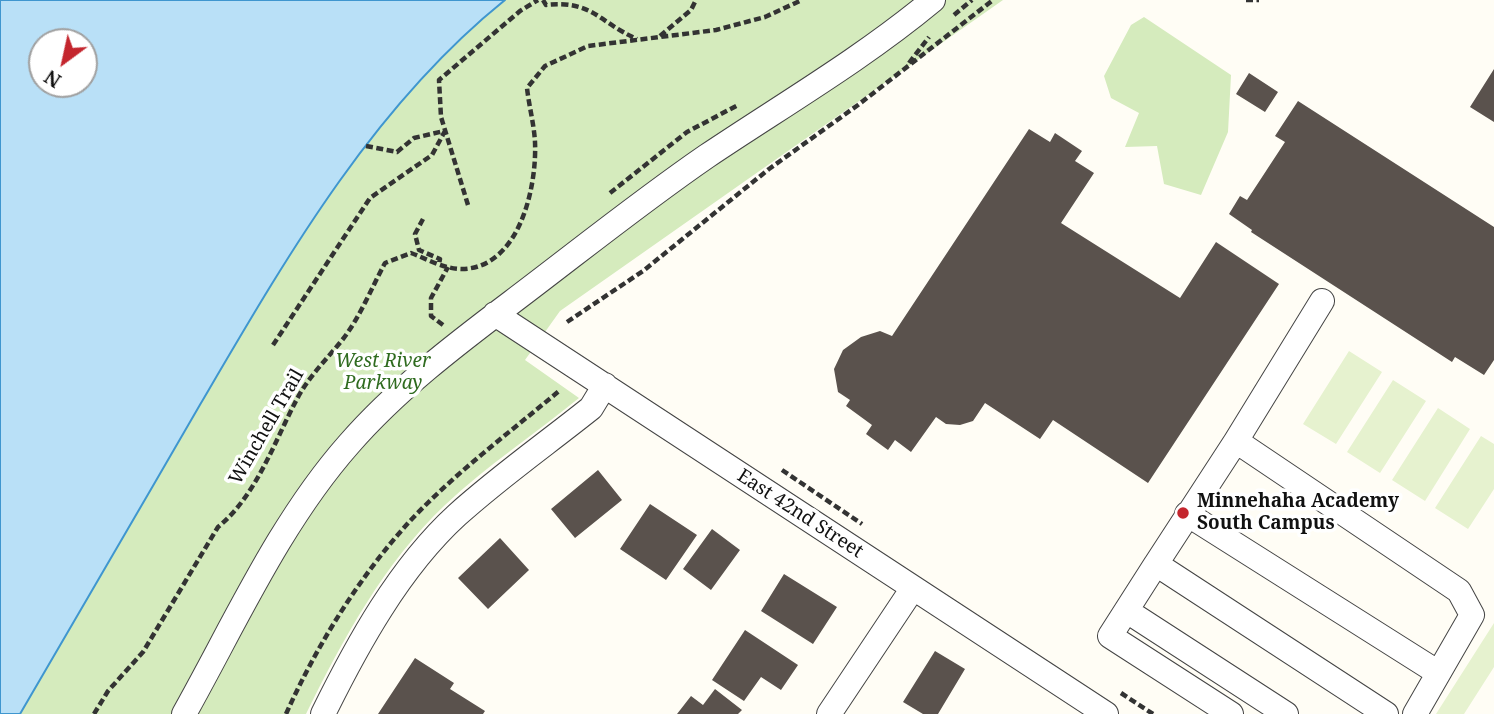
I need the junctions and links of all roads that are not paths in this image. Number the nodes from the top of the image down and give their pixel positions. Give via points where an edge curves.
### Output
1 (933, 0) edge
2 (1322, 301) dead end
3 (495, 314) junction
4 (605, 385) junction
5 (1236, 440) junction
6 (1187, 514) junction
7 (1156, 564) junction
8 (913, 588) junction
9 (1127, 611) junction
10 (1437, 672) junction
11 (184, 714) edge
12 (323, 714) edge
13 (829, 714) edge
14 (1106, 714) edge
15 (1231, 714) edge
16 (1286, 714) edge
17 (1385, 714) edge
18 (1415, 714) edge

1 - 3 street via 816,88 612,223
2 - 5 street
3 - 4 street, East 42nd Street
3 - 11 street via 386,406 324,473
4 - 8 street, East 42nd Street
4 - 12 street via 591,408 455,517 401,580 357,643
5 - 6 street
5 - 10 street via 1459,591 1472,615
6 - 7 street
6 - 10 street
7 - 9 street
7 - 17 street
8 - 13 street
8 - 14 street, East 42nd Street
9 - 15 street via 1110,636
9 - 16 street
10 - 18 street

